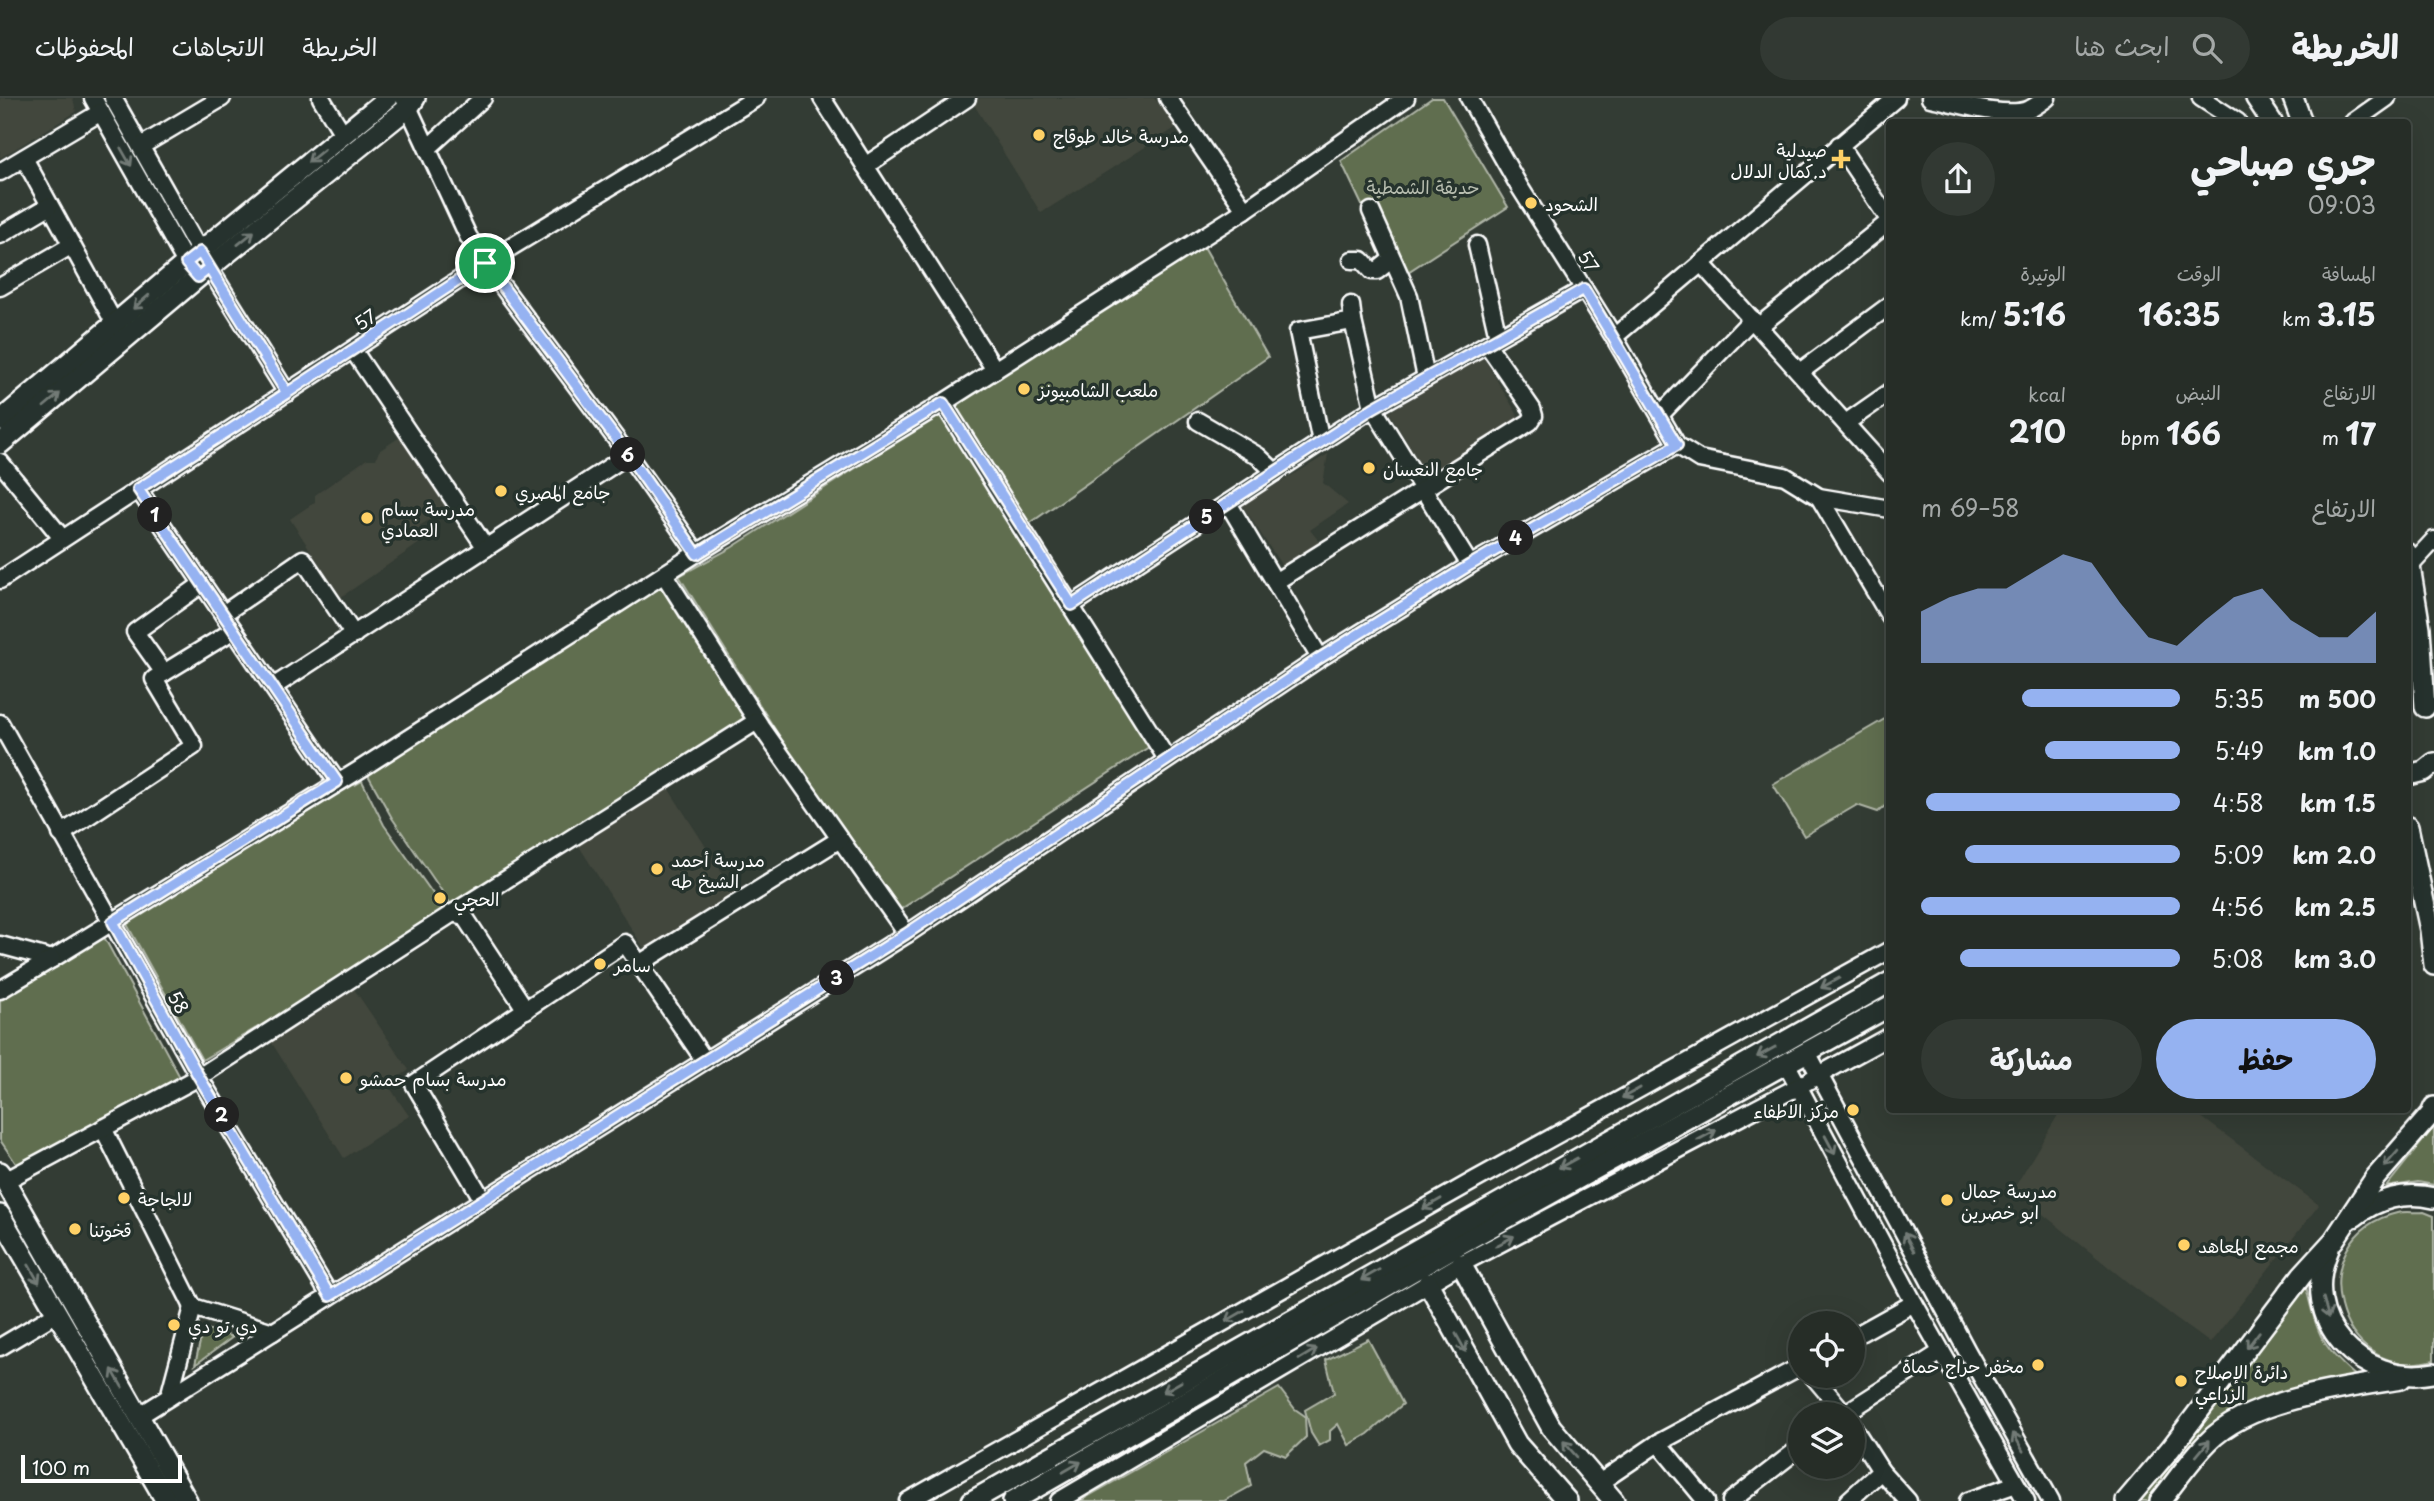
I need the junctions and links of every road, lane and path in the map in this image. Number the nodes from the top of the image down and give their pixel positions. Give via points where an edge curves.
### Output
1 (113, 98) edge
2 (321, 98) edge
3 (388, 98) edge
4 (483, 98) edge
5 (756, 98) edge
6 (822, 98) edge
7 (967, 98) edge
8 (1168, 98) edge
9 (1406, 98) edge
10 (1469, 98) edge
11 (1896, 98) edge
12 (1930, 98) edge
13 (2047, 98) edge
14 (2201, 98) edge
15 (2256, 98) edge
16 (2293, 98) edge
17 (2387, 98) edge
18 (215, 100) edge
19 (409, 101) edge
20 (97, 105) edge
21 (2034, 116) edge
22 (2233, 119) edge
23 (2270, 119) edge
24 (2301, 119) edge
25 (2357, 119) edge
26 (343, 134) junction
27 (1839, 145) junction
28 (141, 146) junction
29 (428, 148) junction
30 (24, 158) junction
31 (865, 166) junction
32 (0, 172) edge
33 (49, 206) junction
34 (1245, 210) junction
35 (1371, 211) dead end
36 (1886, 215) edge
37 (1886, 224) edge
38 (0, 234) edge
39 (72, 245) junction
40 (1477, 245) dead end
41 (1392, 259) junction
42 (1352, 260) dead end
43 (485, 263) junction
44 (1701, 263) junction
45 (198, 265) junction
46 (0, 287) edge
47 (1584, 289) junction
48 (1886, 308) edge
49 (1755, 323) junction
50 (116, 324) junction
51 (1614, 337) junction
52 (1493, 340) junction
53 (354, 350) junction
54 (995, 370) junction
55 (1800, 372) junction
56 (1426, 378) junction
57 (287, 393) junction
58 (1886, 395) edge
59 (943, 403) junction
60 (1373, 408) junction
61 (1660, 415) junction
62 (0, 421) edge
63 (1198, 421) dead end
64 (1847, 422) junction
65 (1321, 442) junction
66 (0, 444) edge
67 (1677, 445) junction
68 (628, 455) junction
69 (0, 462) edge
70 (1886, 463) edge
71 (1275, 472) junction
72 (1422, 488) junction
73 (138, 489) junction
74 (1819, 497) junction
75 (1228, 503) junction
76 (1886, 508) edge
77 (62, 538) junction
78 (2434, 540) edge
79 (486, 548) junction
80 (697, 554) junction
81 (2411, 558) edge
82 (1470, 565) junction
83 (2411, 574) edge
84 (665, 576) junction
85 (0, 580) edge
86 (1275, 582) junction
87 (202, 584) junction
88 (1072, 605) junction
89 (1886, 610) edge
90 (223, 614) junction
91 (234, 630) junction
92 (354, 635) junction
93 (2422, 654) junction
94 (1320, 658) junction
95 (2434, 670) edge
96 (163, 673) junction
97 (273, 687) junction
98 (2422, 708) edge
99 (757, 721) junction
100 (0, 723) edge
101 (1167, 759) junction
102 (2433, 769) edge
103 (2411, 774) edge
104 (337, 782) junction
105 (61, 834) junction
106 (840, 839) junction
107 (2411, 846) edge
108 (2434, 850) edge
109 (2414, 864) edge
110 (453, 913) junction
111 (113, 922) junction
112 (906, 934) junction
113 (0, 945) edge
114 (1886, 952) edge
115 (52, 959) junction
116 (639, 964) junction
117 (2434, 965) edge
118 (1886, 984) edge
119 (0, 990) edge
120 (1886, 1008) edge
121 (526, 1010) junction
122 (1886, 1038) edge
123 (1807, 1052) junction
124 (705, 1061) junction
125 (1786, 1063) junction
126 (1820, 1074) junction
127 (199, 1077) junction
128 (1799, 1086) junction
129 (2434, 1107) edge
130 (103, 1128) junction
131 (3, 1177) edge
132 (2434, 1198) edge
133 (483, 1200) junction
134 (0, 1215) edge
135 (2333, 1240) junction
136 (1461, 1264) junction
137 (1428, 1283) junction
138 (330, 1296) junction
139 (1914, 1303) junction
140 (193, 1307) junction
141 (57, 1313) junction
142 (1865, 1330) edge
143 (80, 1332) junction
144 (273, 1332) junction
145 (0, 1347) edge
146 (1941, 1352) junction
147 (1788, 1373) edge
148 (2427, 1375) edge
149 (1822, 1388) edge
150 (169, 1397) junction
151 (1835, 1402) edge
152 (1864, 1402) edge
153 (139, 1416) junction
154 (1658, 1443) junction
155 (1865, 1446) edge
156 (1788, 1457) edge
157 (1881, 1471) junction
158 (1599, 1483) junction
159 (2016, 1484) junction
160 (166, 1501) edge
161 (187, 1501) edge
162 (908, 1501) edge
163 (972, 1501) edge
164 (1013, 1501) edge
165 (1059, 1501) edge
166 (1567, 1501) edge
167 (1614, 1501) edge
168 (1706, 1501) edge
169 (1731, 1501) edge
170 (1848, 1501) edge
171 (1908, 1501) edge
172 (1968, 1501) edge
173 (2026, 1501) edge
174 (2051, 1501) edge
175 (2126, 1501) edge
176 (2161, 1501) edge

1 - 28 street
2 - 26 street
3 - 26 main road
4 - 29 street
5 - 43 street, 57
6 - 31 street
7 - 31 street
8 - 34 street
9 - 34 street
10 - 47 street, 57
11 - 27 street
12 - 21 street
13 - 21 street
14 - 22 street
15 - 23 main road
16 - 24 main road
17 - 25 street
18 - 28 street
19 - 29 street
45 -> 19 main road
20 - 30 street
20 -> 45 street
26 -> 45 main road
27 - 36 street
27 - 44 street
28 - 45 street
29 - 43 street
30 - 32 street
30 - 33 street
31 - 54 street
33 - 38 street
33 - 39 street
34 - 54 street
35 - 41 street
37 - 49 street
39 - 46 street
39 - 50 street
40 - 52 street
41 - 42 street via 1377,271 1362,260
41 - 56 street via 1409,296
43 - 53 street, 57
43 - 68 street
44 - 49 street
44 - 51 street
45 -> 50 main road
45 - 57 street
66 -> 45 main road
47 - 51 street, 57
47 - 52 street
48 - 55 street
49 - 55 street
49 - 61 street
50 - 62 main road
51 - 61 street, 57
52 - 56 street
52 - 72 street via 1534,415 1530,422
53 - 57 street, 57
53 - 79 street
54 - 59 street
55 - 64 street
56 - 60 street
57 - 73 street, 57
58 - 64 street
59 - 80 street
59 - 88 street
60 - 65 street
60 - 65 street via 1352,313 1298,331
60 - 72 street
61 - 67 street, 57
63 - 71 street via 1258,456
64 - 70 street
65 - 71 street
67 - 74 street via 1699,458 1785,476
67 - 82 street
68 - 79 street
68 - 80 street
69 - 77 street
71 - 75 street
72 - 82 street
72 - 86 street
73 - 77 street, 57
73 - 87 street
74 - 76 street
74 - 89 street
75 - 86 street
75 - 88 street
77 - 85 street, 57
78 - 81 street
79 - 92 street
80 - 84 street
82 - 94 street
83 - 93 main road
84 - 99 street
84 - 104 street
86 - 94 street
87 - 90 street
87 - 96 street via 135,632
88 - 101 street
90 - 91 street
90 - 92 street via 303,559
91 - 96 street
91 - 97 street
92 - 97 street
93 - 95 main road
93 - 98 main road
94 - 101 street
96 - 105 street via 154,679 194,746
97 - 104 street
99 - 106 street
99 - 110 street
100 - 105 street, 58
101 - 112 street
102 - 103 main road
104 - 111 street
105 - 111 street, 58
106 - 112 street
106 - 116 street
107 - 109 main road
108 - 109 main road
109 - 117 main road
110 - 121 street via 464,916
110 - 127 street
111 - 115 street
111 - 127 street, 58
112 - 124 street
113 - 115 street
114 -> 162 street
115 - 119 street
116 - 121 street via 625,943
116 - 124 street
118 -> 163 main road
120 - 123 main road
121 - 133 street via 414,1084
122 - 126 street
123 - 125 main road
123 - 126 street
124 - 133 street
125 - 128 street
164 -> 125 main road
126 - 128 street
174 -> 126 street
127 - 130 street
127 - 138 street, 58
136 -> 128 street
128 -> 139 street
129 -> 135 main road via 2375,1178
130 - 131 street
130 - 140 street
131 - 143 main road
132 - 135 main road via 2407,1195 2385,1199 2347,1222
133 - 138 street
134 -> 141 main road
135 -> 148 main road via 2326,1256 2322,1292 2340,1341 2384,1372
135 -> 175 main road
136 - 137 street
158 -> 136 main road via 1550,1427
165 -> 137 street
137 -> 166 main road via 1517,1444
138 - 144 street
139 - 142 street
139 - 146 street
140 - 144 street
140 - 150 street
141 - 143 main road
141 - 145 street
153 -> 143 main road
143 - 160 main road
144 - 150 street
146 - 152 street
146 - 159 street
147 - 154 street
176 -> 148 main road via 2209,1440 2246,1416 2283,1401
149 - 151 street
150 - 153 street
153 - 161 main road
154 - 158 street
154 - 168 street
155 - 157 street
156 - 169 street
157 - 170 street
157 - 171 street
158 - 167 main road
159 - 172 street
159 - 173 street

